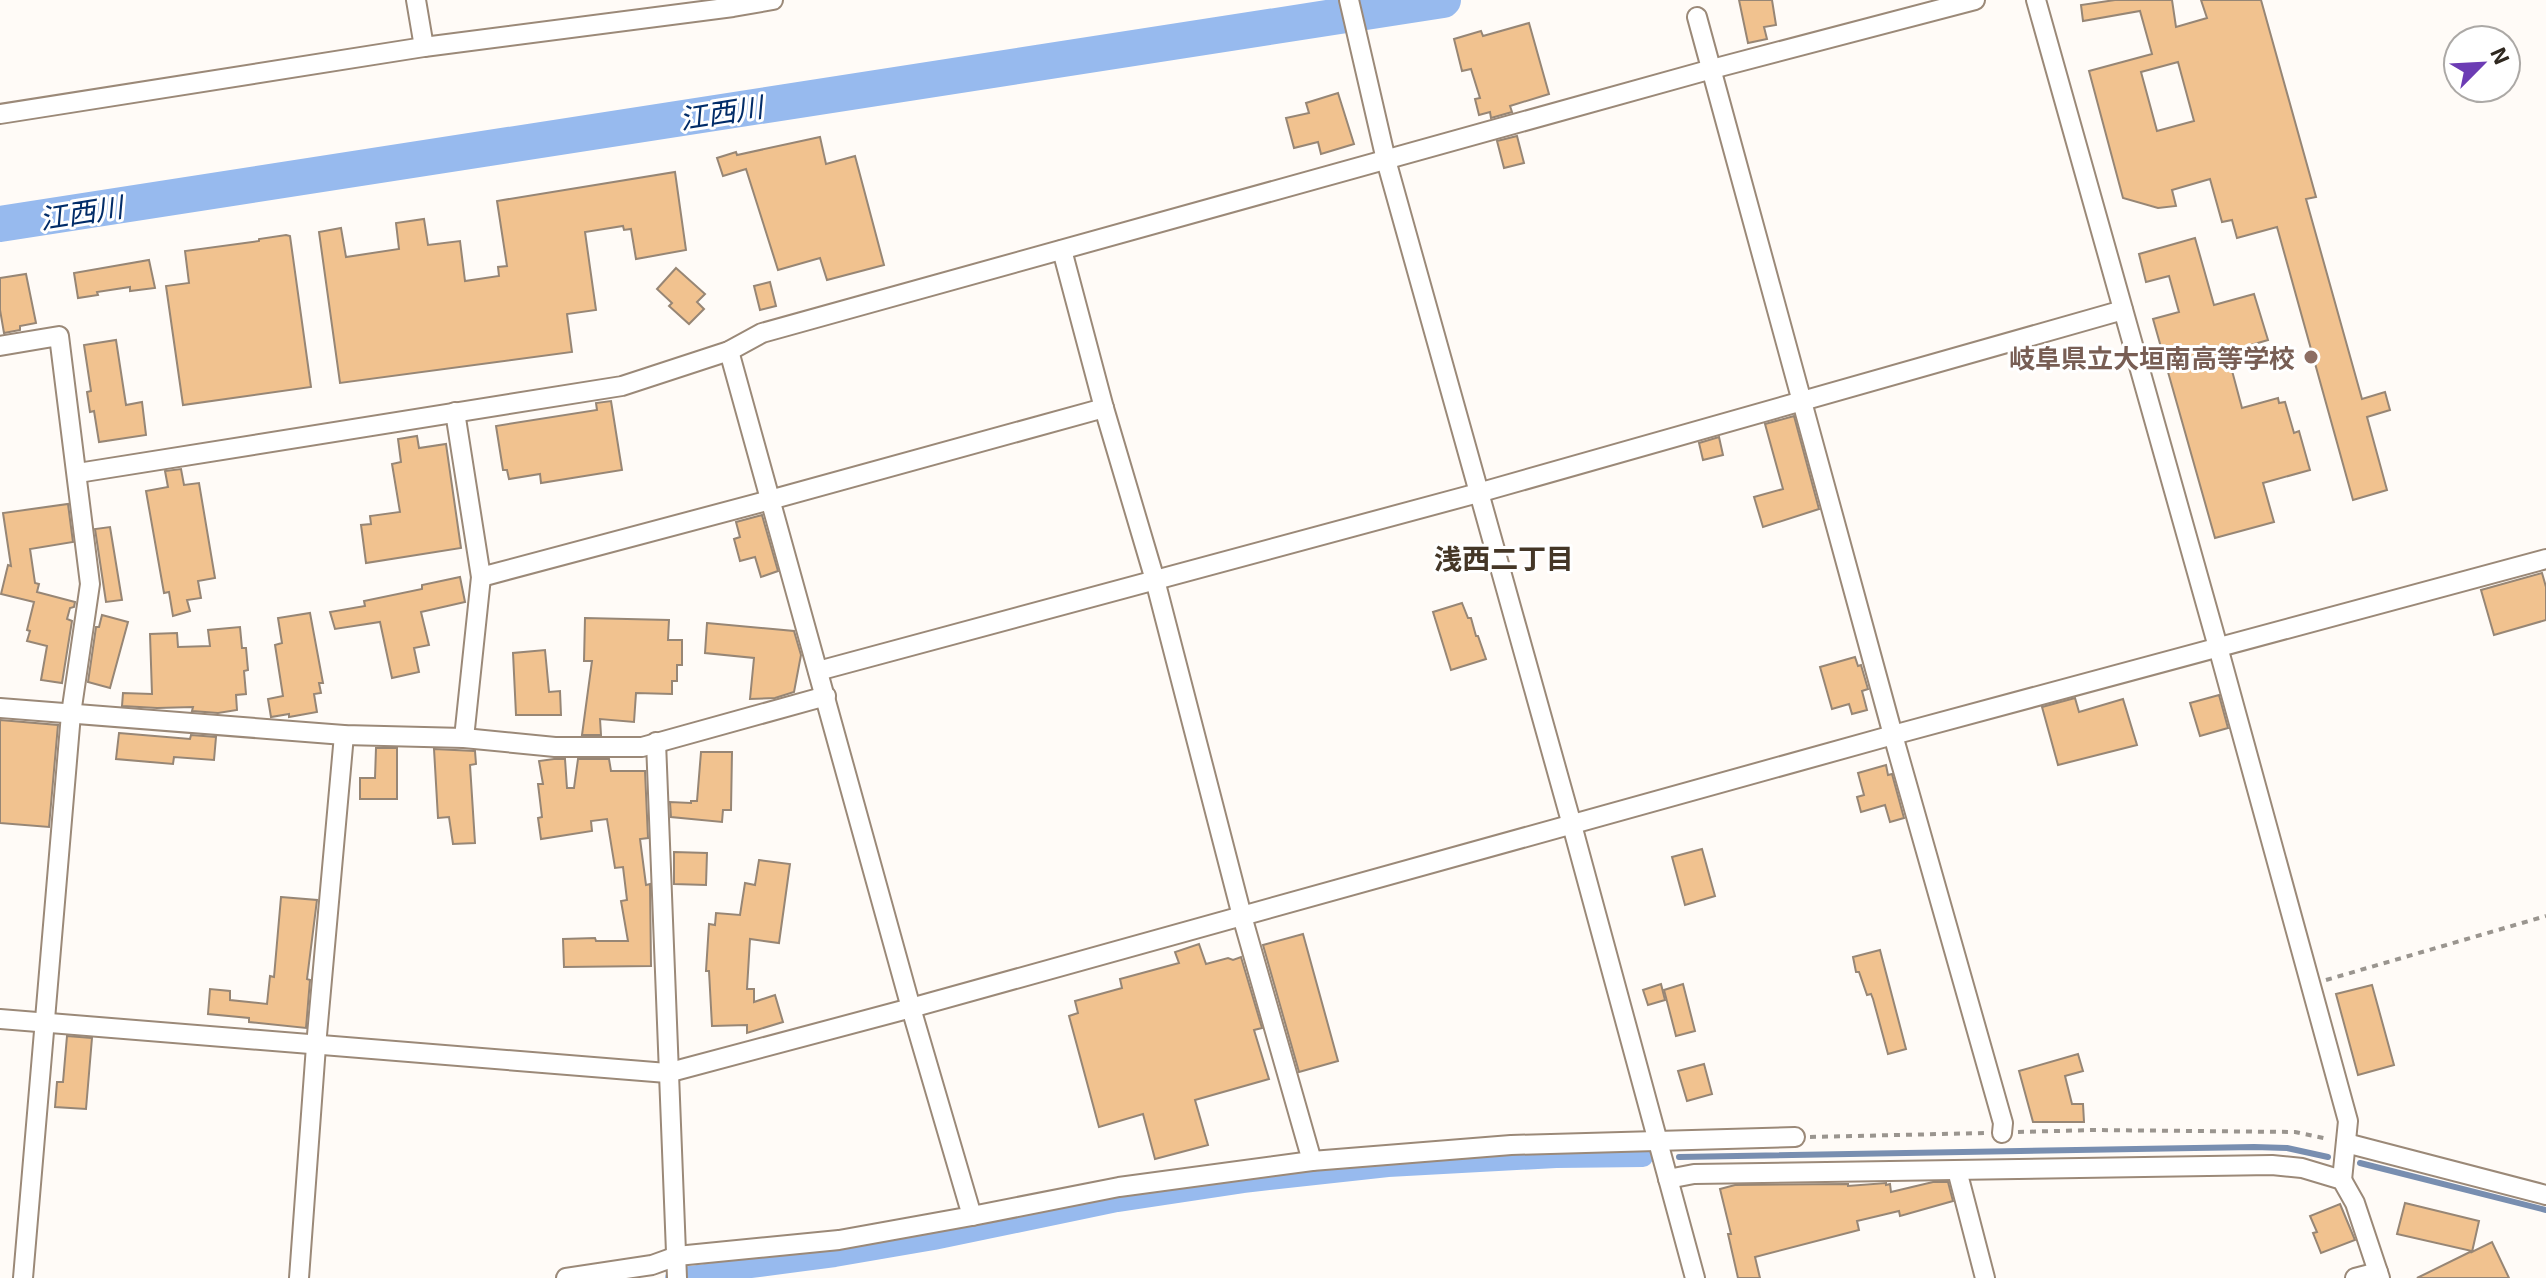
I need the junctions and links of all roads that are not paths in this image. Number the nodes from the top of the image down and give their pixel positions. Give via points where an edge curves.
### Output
1 (416, 0) edge
2 (773, 0) edge
3 (1349, 0) edge
4 (1975, 0) edge
5 (2036, 0) edge
6 (1697, 17) dead end
7 (424, 47) junction
8 (1712, 69) junction
9 (0, 114) edge
10 (1386, 160) junction
11 (1062, 250) junction
12 (2123, 310) junction
13 (0, 346) edge
14 (729, 351) junction
15 (1803, 402) junction
16 (1104, 408) junction
17 (455, 412) junction
18 (78, 473) junction
19 (1478, 493) junction
20 (770, 500) junction
21 (2546, 561) edge
22 (481, 577) junction
23 (1155, 580) junction
24 (2218, 647) junction
25 (818, 671) junction
26 (826, 696) junction
27 (0, 708) edge
28 (71, 714) junction
29 (344, 735) junction
30 (1893, 735) junction
31 (464, 738) junction
32 (656, 742) junction
33 (1572, 825) junction
34 (1242, 916) junction
35 (911, 1008) junction
36 (0, 1019) edge
37 (45, 1023) junction
38 (316, 1046) junction
39 (667, 1073) junction
40 (2002, 1133) road end
41 (1795, 1137) road end
42 (1656, 1140) junction
43 (2346, 1143) junction
44 (1312, 1161) junction
45 (1959, 1170) junction
46 (1668, 1179) junction
47 (2342, 1180) junction
48 (2546, 1195) edge
49 (972, 1216) junction
50 (677, 1257) junction
51 (2379, 1275) edge
52 (23, 1278) edge
53 (299, 1278) edge
54 (566, 1278) edge
55 (677, 1278) edge
56 (1695, 1278) edge
57 (1985, 1278) edge
58 (2355, 1278) edge

1 - 7 street
2 - 7 street
3 - 10 street
4 - 8 street
5 - 12 street
6 - 8 street
7 - 9 street
8 - 10 street
8 - 15 street
10 - 11 street
10 - 19 street
11 - 14 street via 762,333
11 - 16 street
12 - 15 street
12 - 24 street
13 - 18 street via 59,336
14 - 17 street via 622,386
14 - 20 street
15 - 19 street
15 - 30 street
16 - 20 street
16 - 23 street
17 - 18 street
17 - 22 street
18 - 28 street via 90,584
19 - 23 street
19 - 33 street
20 - 22 street
20 - 25 street
21 - 24 street
22 - 31 street
23 - 25 street
23 - 34 street
24 - 30 street
24 - 43 street via 2348,1121
25 - 26 street
26 - 32 street
26 - 35 street
27 - 28 street
28 - 29 street
28 - 37 street
29 - 31 street
29 - 38 street
30 - 33 street
30 - 40 street
31 - 32 street via 555,747 642,747
32 - 39 street
33 - 34 street
33 - 42 street
34 - 35 street
34 - 44 street
35 - 39 street
35 - 49 street
36 - 37 street
37 - 38 street
37 - 52 street
38 - 39 street
38 - 53 street
39 - 50 street
41 - 42 street
42 - 44 street
42 - 46 street
43 - 47 street
43 - 48 street
44 - 49 street via 1119,1187
45 - 46 street via 1694,1174
45 - 47 street via 2272,1165
45 - 57 street
46 - 56 street
47 - 51 street
49 - 50 street via 839,1240
50 - 54 street
50 - 55 street
51 - 58 street

